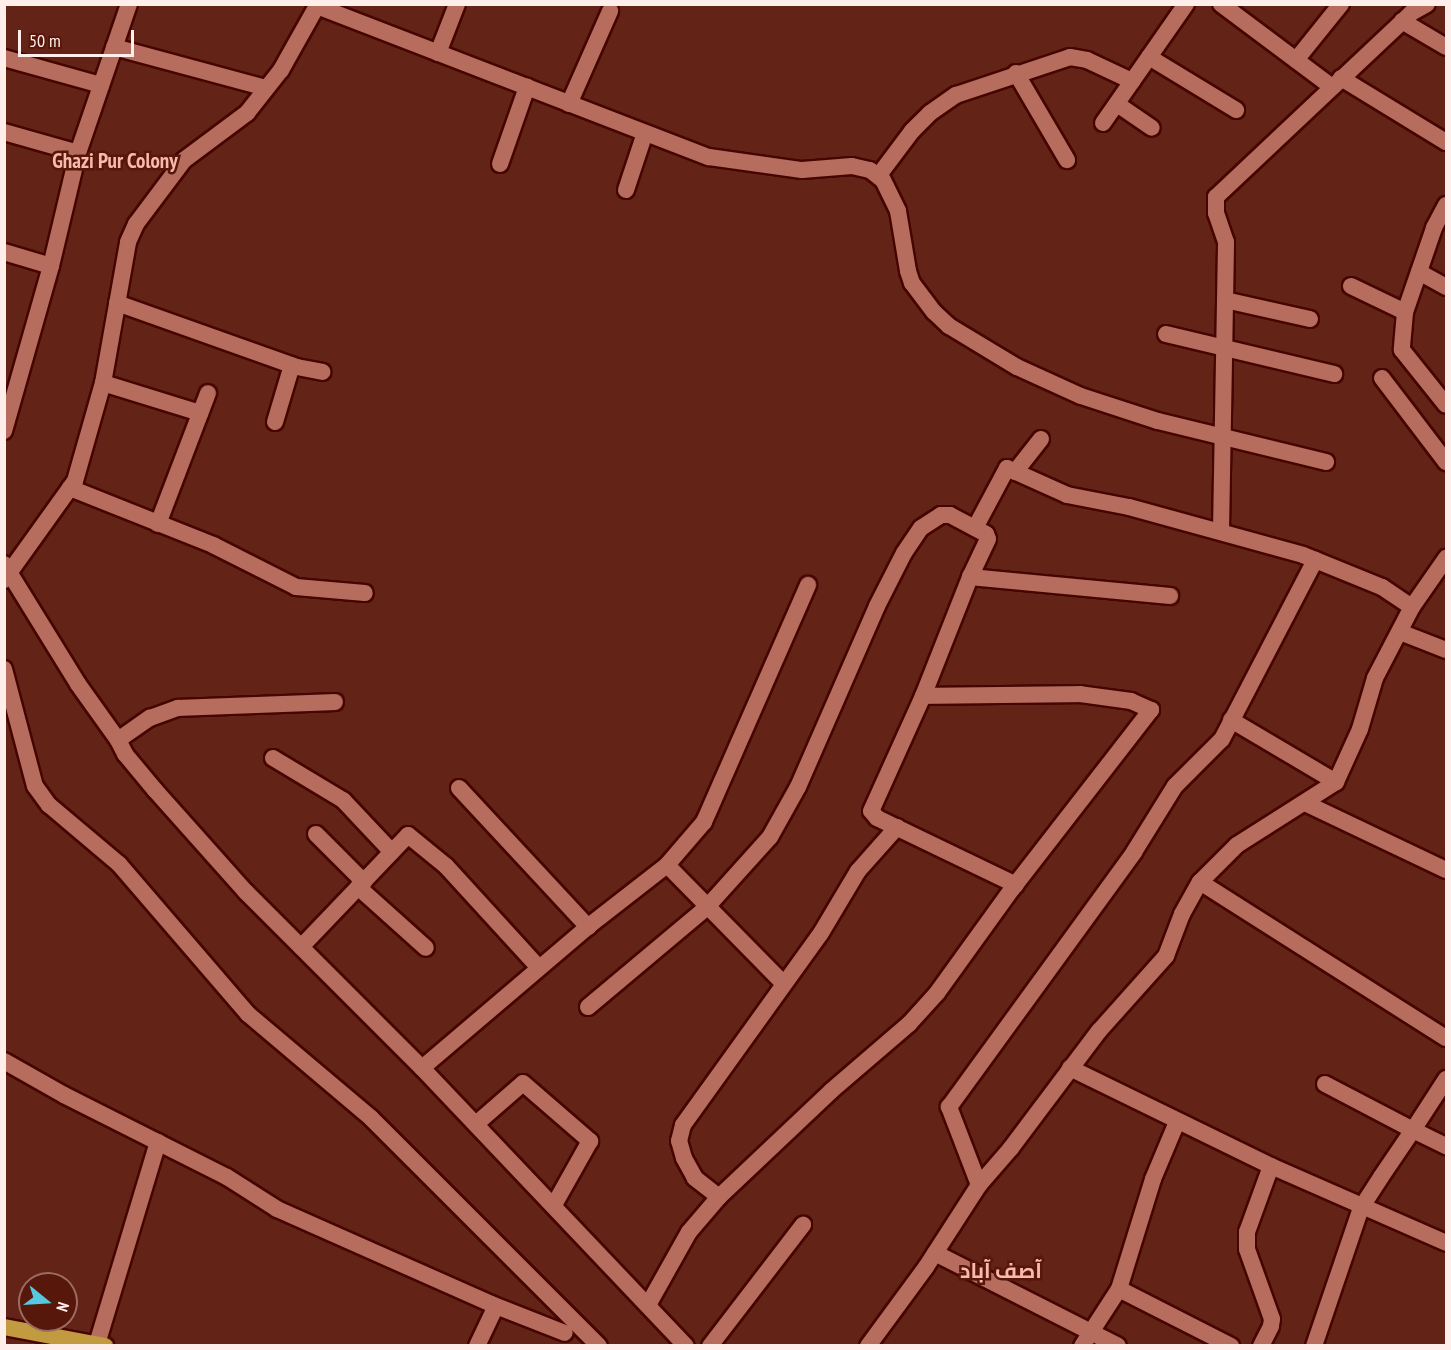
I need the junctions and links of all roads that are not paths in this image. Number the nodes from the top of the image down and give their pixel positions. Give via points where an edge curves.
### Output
1 (129, 4) edge
2 (457, 4) edge
3 (1186, 4) edge
4 (1221, 4) edge
5 (1341, 4) edge
6 (1427, 4) edge
7 (315, 6) edge
8 (610, 11) dead end
9 (1402, 21) junction
10 (114, 46) junction
11 (1446, 47) edge
12 (438, 53) junction
13 (1149, 57) junction
14 (4, 58) edge
15 (1296, 60) junction
16 (1016, 74) junction
17 (1132, 81) junction
18 (1336, 82) junction
19 (101, 85) junction
20 (527, 87) junction
21 (266, 88) junction
22 (569, 104) junction
23 (1117, 104) junction
24 (1236, 110) dead end
25 (1103, 123) dead end
26 (1152, 128) dead end
27 (4, 132) edge
28 (645, 133) junction
29 (1446, 142) edge
30 (78, 153) junction
31 (1067, 160) dead end
32 (500, 165) dead end
33 (879, 175) junction
34 (626, 190) dead end
35 (1446, 205) edge
36 (4, 252) edge
37 (51, 266) junction
38 (1419, 272) junction
39 (1351, 286) dead end
40 (1446, 287) edge
41 (1225, 300) junction
42 (117, 303) junction
43 (1405, 312) junction
44 (1310, 319) dead end
45 (1166, 334) dead end
46 (1224, 349) junction
47 (292, 365) junction
48 (323, 372) dead end
49 (1334, 374) dead end
50 (1382, 378) dead end
51 (103, 383) junction
52 (208, 393) dead end
53 (1446, 405) edge
54 (200, 413) junction
55 (275, 423) dead end
56 (4, 431) edge
57 (1223, 436) junction
58 (1041, 439) dead end
59 (1326, 462) dead end
60 (1446, 462) edge
61 (1015, 472) junction
62 (70, 488) junction
63 (158, 524) junction
64 (975, 528) junction
65 (1221, 531) junction
66 (1315, 560) junction
67 (1446, 560) edge
68 (7, 573) edge
69 (970, 577) junction
70 (808, 585) dead end
71 (365, 593) dead end
72 (1170, 596) dead end
73 (1412, 607) junction
74 (1400, 632) junction
75 (1446, 650) edge
76 (4, 669) edge
77 (923, 696) junction
78 (335, 702) dead end
79 (1231, 720) junction
80 (118, 740) junction
81 (273, 758) dead end
82 (1336, 782) junction
83 (459, 788) dead end
84 (1305, 803) junction
85 (897, 827) junction
86 (316, 834) dead end
87 (392, 852) junction
88 (667, 865) junction
89 (1446, 870) edge
90 (1200, 882) junction
91 (361, 884) junction
92 (1016, 885) junction
93 (707, 907) junction
94 (588, 927) junction
95 (301, 947) junction
96 (426, 948) dead end
97 (539, 968) junction
98 (783, 983) junction
99 (588, 1007) dead end
100 (1446, 1038) edge
101 (4, 1061) edge
102 (422, 1068) junction
103 (1070, 1068) junction
104 (1446, 1079) edge
105 (1325, 1084) dead end
106 (1178, 1122) junction
107 (476, 1124) junction
108 (1413, 1130) junction
109 (158, 1142) junction
110 (1446, 1146) edge
111 (1271, 1166) junction
112 (979, 1185) junction
113 (718, 1197) junction
114 (554, 1205) junction
115 (1361, 1208) junction
116 (803, 1225) dead end
117 (1446, 1243) edge
118 (935, 1253) junction
119 (1119, 1289) junction
120 (648, 1305) junction
121 (496, 1306) junction
122 (570, 1315) junction
123 (4, 1327) edge
124 (563, 1339) edge
125 (1087, 1339) edge
126 (101, 1345) edge
127 (477, 1346) edge
128 (599, 1346) edge
129 (686, 1346) edge
130 (710, 1346) edge
131 (868, 1346) edge
132 (1118, 1346) edge
133 (1231, 1346) edge
134 (1261, 1346) edge
135 (1314, 1346) edge

1 - 10 street
2 - 12 street
3 - 13 street
4 - 15 street
5 - 15 street
6 - 9 street
7 - 12 street
7 - 21 street via 281,70
8 - 22 street
9 - 11 street
9 - 18 street
10 - 19 street
10 - 21 street
12 - 20 street
13 - 17 street
13 - 24 street
14 - 19 street
15 - 18 street
16 - 17 street via 1070,57 1087,60
16 - 31 street
16 - 33 street via 956,95 930,113
17 - 23 street
18 - 29 street
18 - 41 street via 1216,197 1216,213 1226,242
19 - 30 street
20 - 22 street
20 - 32 street
21 - 42 street via 247,113 183,160 145,208 128,242
22 - 28 street
23 - 25 street
23 - 26 street
27 - 30 street
28 - 33 street via 709,157 742,163 802,170 852,166
28 - 34 street
30 - 37 street
33 - 57 street via 898,211 912,283 949,326 1060,388 1129,413
35 - 38 street
36 - 37 street
37 - 56 street
38 - 40 street
38 - 43 street
39 - 43 street
41 - 44 street
41 - 46 street
42 - 47 street
42 - 51 street
43 - 53 street via 1402,350
45 - 46 street
46 - 49 street
46 - 57 street
47 - 48 street
47 - 55 street
50 - 60 street
51 - 54 street
51 - 62 street
52 - 54 street
54 - 63 street
57 - 59 street
57 - 65 street
58 - 61 street
61 - 64 street via 1007,468 1003,472
61 - 65 street via 1066,495
62 - 63 street
62 - 68 street
63 - 71 street via 213,545 296,587
64 - 69 street via 988,539
64 - 93 street via 941,514 921,528 877,606 798,787 770,837
65 - 66 street
66 - 73 street via 1382,587
66 - 79 street
67 - 73 street
68 - 80 street
69 - 72 street
69 - 77 street
70 - 88 street via 704,822
73 - 74 street
74 - 75 street
74 - 82 street via 1375,678 1360,729
76 - 122 street via 35,786 49,804 118,864 248,1014 371,1118
77 - 85 street via 872,811 877,818
77 - 92 street via 1080,693 1131,701 1151,710
78 - 80 street via 178,708 150,718
79 - 82 street
79 - 112 street via 1222,739 1175,786 1134,852 949,1107
80 - 95 street via 125,754 231,875
81 - 87 street via 343,800
82 - 84 street
83 - 94 street
84 - 89 street
84 - 90 street via 1237,845
85 - 92 street
85 - 98 street via 858,871 821,933
86 - 91 street
87 - 91 street
87 - 97 street via 408,835 446,866
88 - 93 street
88 - 94 street
90 - 100 street
90 - 103 street via 1166,956
91 - 95 street
91 - 96 street
92 - 113 street via 937,993 909,1024
93 - 98 street
93 - 99 street
94 - 97 street
95 - 102 street
97 - 102 street
98 - 113 street via 683,1125 679,1141 684,1158 695,1178
101 - 109 street
102 - 107 street
103 - 106 street
103 - 112 street
104 - 108 street
105 - 108 street
106 - 111 street
106 - 119 street via 1153,1179
107 - 114 street
107 - 114 street via 524,1083 590,1141
108 - 110 street
108 - 115 street
109 - 121 street via 227,1177 277,1209
109 - 126 street
111 - 115 street
111 - 134 street via 1247,1232 1247,1249 1272,1319
112 - 118 street
113 - 120 street via 689,1232
114 - 120 street
115 - 117 street
115 - 135 street
116 - 130 street
118 - 125 street
118 - 131 street
119 - 125 street
119 - 133 street
120 - 129 street
121 - 124 street
121 - 127 street
122 - 124 street
122 - 128 street
123 - 126 highway
125 - 132 street

